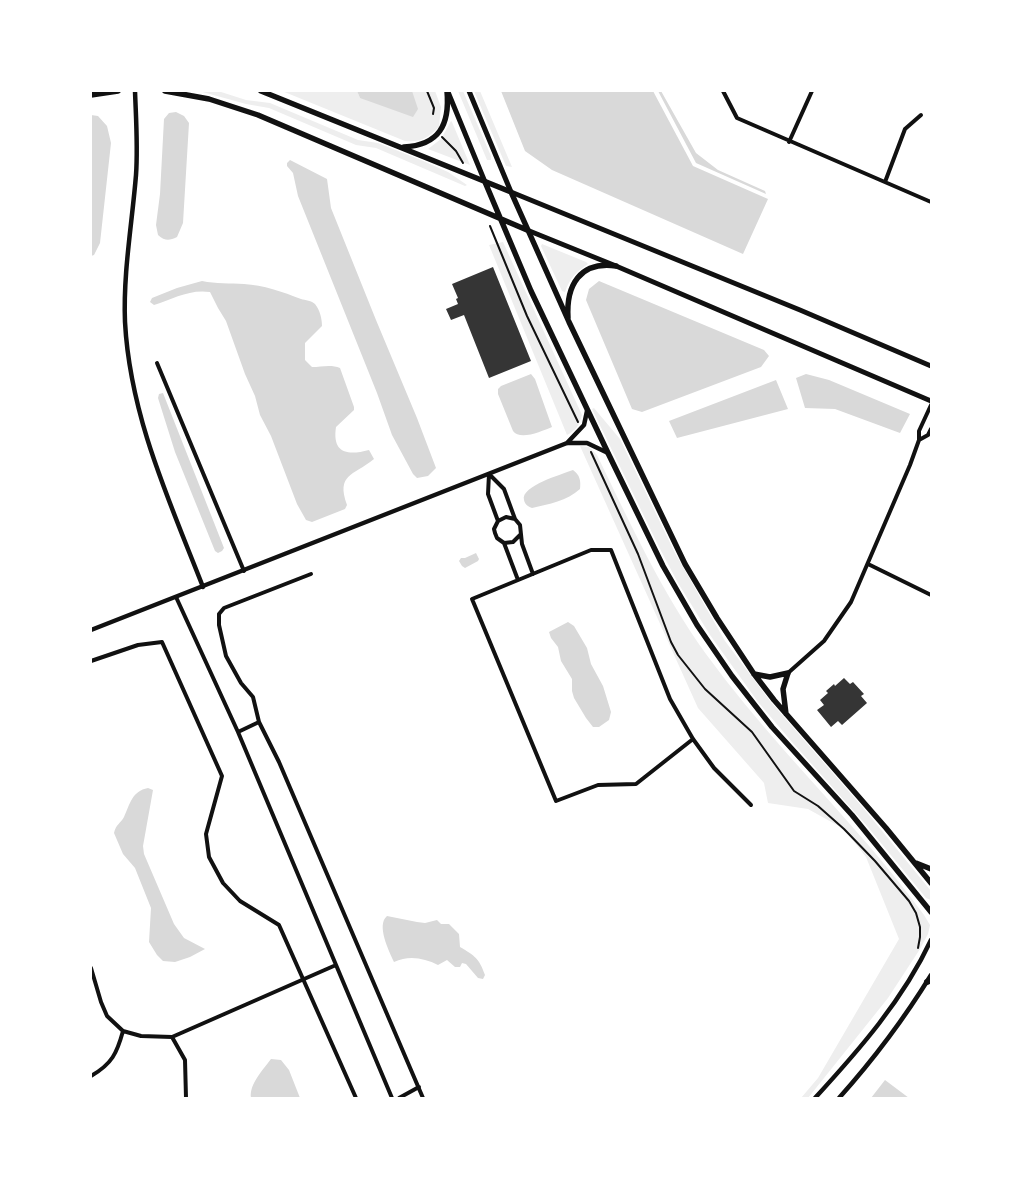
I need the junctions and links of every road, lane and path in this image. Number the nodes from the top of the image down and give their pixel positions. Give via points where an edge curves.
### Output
1 (118, 91) edge
2 (135, 91) edge
3 (165, 91) edge
4 (261, 91) edge
5 (427, 91) edge
6 (447, 91) edge
7 (469, 91) edge
8 (723, 91) edge
9 (812, 91) edge
10 (91, 94) edge
11 (433, 114) dead end
12 (921, 115) dead end
13 (442, 137) dead end
14 (789, 142) junction
15 (402, 148) junction
16 (463, 163) dead end
17 (485, 182) junction
18 (885, 182) junction
19 (511, 192) junction
20 (931, 202) edge
21 (499, 218) junction
22 (490, 226) dead end
23 (527, 230) junction
24 (616, 266) junction
25 (569, 322) junction
26 (157, 363) dead end
27 (931, 366) edge
28 (931, 403) edge
29 (587, 411) junction
30 (579, 425) dead end
31 (931, 428) edge
32 (920, 440) junction
33 (567, 443) junction
34 (589, 447) dead end
35 (608, 454) junction
36 (489, 474) junction
37 (515, 519) junction
38 (498, 521) junction
39 (520, 535) junction
40 (504, 543) junction
41 (868, 564) junction
42 (244, 571) junction
43 (311, 574) dead end
44 (533, 574) junction
45 (518, 580) junction
46 (203, 586) junction
47 (931, 596) edge
48 (176, 597) junction
49 (91, 630) edge
50 (91, 661) edge
51 (788, 673) junction
52 (754, 674) junction
53 (787, 716) junction
54 (259, 722) junction
55 (238, 732) junction
56 (693, 739) junction
57 (751, 806) dead end
58 (915, 862) junction
59 (931, 868) edge
60 (931, 883) edge
61 (931, 912) edge
62 (931, 940) edge
63 (918, 948) dead end
64 (336, 965) junction
65 (91, 968) edge
66 (931, 975) edge
67 (303, 980) junction
68 (929, 981) edge
69 (123, 1031) junction
70 (172, 1037) junction
71 (91, 1076) edge
72 (419, 1087) junction
73 (186, 1098) edge
74 (356, 1098) edge
75 (392, 1098) edge
76 (399, 1098) edge
77 (423, 1098) edge
78 (815, 1098) edge
79 (839, 1098) edge

1 - 10 main road
2 - 46 street via 136,174 125,291 127,352 150,451
3 - 21 main road via 209,99 258,115
4 - 15 main road
5 - 11 path
6 - 15 main road via 448,112 439,134 426,142
6 - 17 main road
7 - 19 main road
8 - 14 street via 736,118
9 - 14 street
12 - 18 street via 905,129
13 - 16 path
14 - 18 street
15 - 17 main road
17 - 19 main road
17 - 21 main road
18 - 20 street
19 - 23 main road
19 - 27 main road
21 - 23 main road
21 - 29 main road
22 - 30 path via 527,316
23 - 24 main road
23 - 25 main road
24 - 25 main road via 595,267 576,278 569,297
24 - 28 main road
25 - 52 main road via 686,564
26 - 42 street
28 - 32 street via 919,431
29 - 33 street via 584,425
29 - 35 main road
31 - 32 street via 928,435
32 - 41 street
33 - 35 street via 586,443
33 - 36 street
34 - 63 path via 638,554 678,655 705,689 752,732 794,791 818,806 844,829 909,901 920,927
35 - 61 main road via 677,591 732,676
36 - 37 street via 504,489
36 - 38 street via 488,494
36 - 42 street
37 - 38 street via 506,517
37 - 39 street via 520,525
38 - 40 street via 495,533
39 - 40 street via 513,542
39 - 44 street
40 - 45 street
41 - 47 street
41 - 51 street via 851,602 833,630 816,650
42 - 46 street
43 - 54 street via 224,608 219,614 226,656 253,697
44 - 45 street
44 - 56 street via 591,550 610,550 670,699
45 - 56 street via 472,599 556,801 598,785 636,784
46 - 48 street
48 - 49 street
48 - 55 street
50 - 67 street via 138,645 162,642 222,776 206,834 210,857 223,883 240,901 279,925
51 - 52 main road via 770,677
51 - 53 main road via 783,689
52 - 53 main road
53 - 58 main road
54 - 55 street
54 - 72 street
55 - 64 street
56 - 57 street via 714,768
58 - 59 main road
58 - 60 main road
62 - 78 street via 890,1008
64 - 67 street
64 - 75 street
65 - 69 street via 107,1016
66 - 68 street
67 - 70 street
67 - 74 street
68 - 79 street
69 - 70 street via 141,1036
69 - 71 street via 118,1048 105,1068
70 - 73 street via 185,1060
72 - 76 street
72 - 77 street

